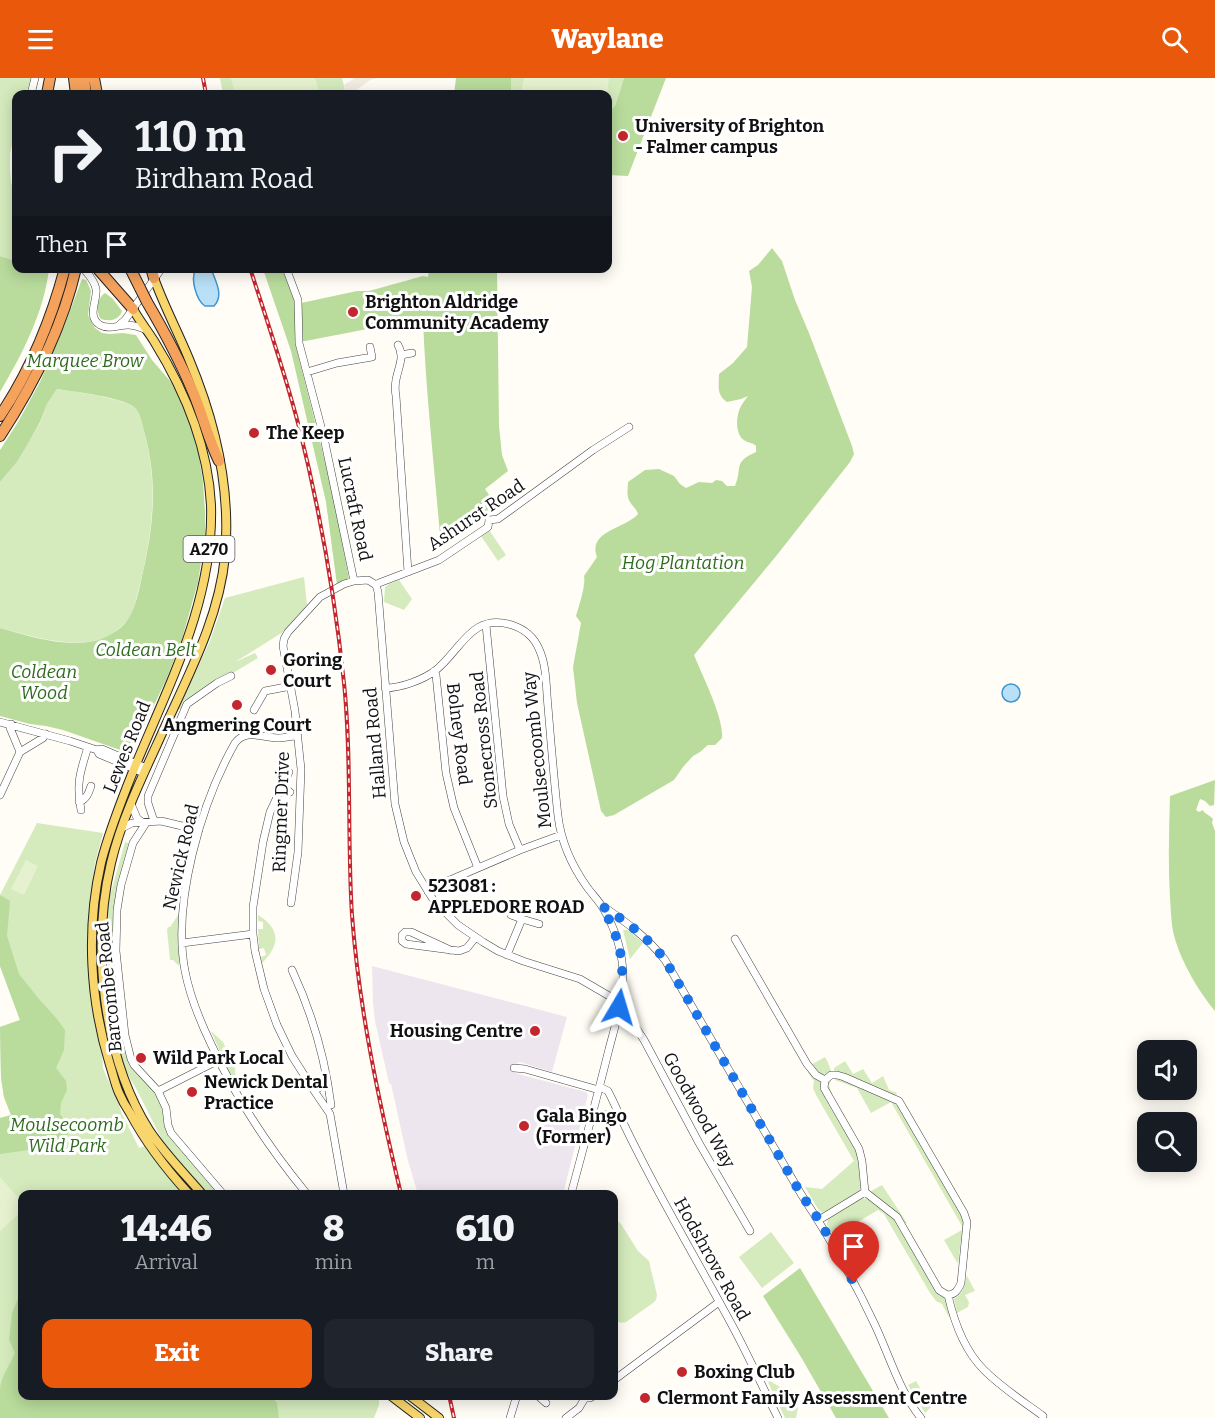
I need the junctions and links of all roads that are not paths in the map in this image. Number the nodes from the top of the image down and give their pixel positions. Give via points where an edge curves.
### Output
1 (73, 273) edge
2 (74, 273) edge
3 (79, 273) edge
4 (101, 273) edge
5 (132, 273) edge
6 (153, 273) edge
7 (288, 273) edge
8 (133, 309) junction
9 (118, 326) junction
10 (147, 330) junction
11 (398, 345) dead end
12 (370, 348) dead end
13 (412, 353) dead end
14 (401, 355) junction
15 (372, 357) junction
16 (374, 365) dead end
17 (307, 372) junction
18 (0, 417) edge
19 (629, 427) dead end
20 (0, 436) edge
21 (219, 461) junction
22 (408, 572) junction
23 (354, 581) junction
24 (376, 585) junction
25 (486, 625) junction
26 (434, 671) junction
27 (231, 676) dead end
28 (291, 686) junction
29 (385, 688) junction
30 (254, 710) dead end
31 (0, 722) edge
32 (11, 724) junction
33 (46, 734) junction
34 (298, 736) junction
35 (88, 747) junction
36 (20, 752) junction
37 (136, 766) junction
38 (145, 770) junction
39 (289, 772) dead end
40 (91, 786) dead end
41 (281, 787) junction
42 (290, 792) dead end
43 (0, 795) edge
44 (79, 802) junction
45 (131, 804) junction
46 (81, 810) dead end
47 (147, 822) junction
48 (122, 830) junction
49 (199, 830) junction
50 (561, 835) junction
51 (520, 850) junction
52 (102, 861) junction
53 (478, 868) junction
54 (428, 892) junction
55 (291, 903) dead end
56 (602, 906) junction
57 (511, 915) dead end
58 (522, 919) junction
59 (539, 924) dead end
60 (253, 934) junction
61 (475, 938) junction
62 (735, 939) dead end
63 (182, 943) junction
64 (450, 950) junction
65 (507, 955) junction
66 (292, 970) dead end
67 (619, 1007) junction
68 (219, 1060) junction
69 (326, 1068) junction
70 (513, 1068) dead end
71 (825, 1080) junction
72 (600, 1088) junction
73 (159, 1091) junction
74 (315, 1092) junction
75 (331, 1105) dead end
76 (593, 1114) junction
77 (619, 1114) junction
78 (186, 1190) edge
79 (199, 1190) edge
80 (220, 1190) edge
81 (304, 1190) edge
82 (343, 1190) edge
83 (572, 1190) edge
84 (865, 1192) junction
85 (819, 1220) junction
86 (750, 1231) dead end
87 (948, 1295) junction
88 (719, 1302) junction
89 (618, 1377) edge
90 (397, 1400) edge
91 (416, 1400) edge
92 (515, 1400) edge
93 (543, 1400) edge
94 (581, 1400) edge
95 (546, 1402) dead end
96 (920, 1416) edge
97 (1043, 1416) dead end
98 (420, 1418) edge
99 (439, 1418) edge
100 (510, 1418) edge
101 (566, 1418) edge
102 (778, 1418) edge

1 - 18 highway
2 - 20 highway via 39,372
3 - 9 street via 94,283 96,322
4 - 8 highway
5 - 21 highway, bridge via 178,358
6 - 8 street
6 - 21 main road, A270 via 203,396
7 - 17 street, Lucraft Road via 298,300 299,343
8 - 9 street
8 - 10 main road, Lewes Road / A270
9 - 10 street
10 - 37 main road, Lewes Road / A270 via 198,431 207,465 211,508 208,560 195,617
11 - 14 street
12 - 15 street
13 - 14 street
14 - 22 street via 395,384 399,395
15 - 16 street
15 - 17 street
17 - 23 street, Lucraft Road
19 - 22 street, Ashurst Road via 498,519 489,520 488,526 447,555
21 - 38 main road, Lewes Road / A270 via 227,528 214,613
22 - 24 street, Ashurst Road
23 - 24 street via 368,580
23 - 28 street, Ringmer Drive via 320,597 288,632 283,646
24 - 29 street, Halland Road
25 - 26 street via 469,633
25 - 50 street, Moulsecoomb Way via 504,623 516,627 530,636 541,654
25 - 51 street, Stonecross Road via 503,796
26 - 29 street
26 - 53 street, Bolney Road via 446,773 454,808
27 - 47 street via 216,681 186,705 148,796
28 - 30 street via 265,692
28 - 34 street, Ringmer Drive
29 - 54 street, Halland Road via 398,819 407,852
31 - 32 street
32 - 33 street
32 - 36 street
33 - 35 street
33 - 36 street
34 - 49 street, Newick Road via 248,734 238,739 226,759
34 - 55 street, Ringmer Drive via 301,786
35 - 37 street
35 - 44 street via 79,777
36 - 43 street
37 - 38 street
37 - 52 main road, Lewes Road / A270
38 - 45 main road, Lewes Road / A270
39 - 41 street
40 - 44 street
41 - 42 street
41 - 60 street via 263,842
44 - 46 street
45 - 47 street via 136,817
45 - 48 main road, Lewes Road / A270
47 - 48 street via 129,823
47 - 49 street via 164,821
47 - 73 street, Barcombe Road via 133,843 121,885 116,951 130,1059
48 - 52 main road via 115,829
48 - 79 main road, Lewes Road / A270 via 104,900 102,933 109,1022 133,1101 150,1130
49 - 63 street, Newick Road via 185,897
50 - 51 street
50 - 56 street, Moulsecoomb Way via 573,865
51 - 53 street
52 - 78 main road, Lewes Road / A270 via 92,943 95,994 106,1052 119,1093 141,1134
53 - 54 street
54 - 61 street, Halland Road
56 - 67 street, Moulsecoomb Way via 621,950
56 - 85 street via 637,931 665,960
57 - 58 street
58 - 59 street
58 - 65 street
60 - 63 street
60 - 74 street via 271,1008
61 - 64 street via 464,950
61 - 65 street, Halland Road
62 - 71 street via 807,1064
63 - 68 street, Newick Road via 190,994
64 - 64 street via 406,944 402,935 411,932
65 - 67 street, Goodwood Way via 580,979 616,1000
66 - 69 street
67 - 72 street, Moulsecoomb Way
67 - 86 street, Goodwood Way via 644,1040
68 - 73 street
68 - 81 street, Newick Road via 253,1120
69 - 74 street
69 - 75 street
70 - 72 street
71 - 84 street via 825,1091 859,1149
71 - 87 street via 837,1075 896,1099 921,1138 967,1220 961,1283 958,1291
72 - 76 street, Moulsecoomb Way
72 - 77 street, Hodshrove Road via 608,1091
73 - 80 street, Barcombe Road via 170,1130
74 - 82 street via 330,1114
76 - 77 street
76 - 83 street, Moulsecoomb Way
77 - 88 street, Hodshrove Road
84 - 85 street
84 - 87 street via 897,1216 937,1289
85 - 96 street via 862,1298 905,1394
87 - 97 street via 961,1334 979,1364
88 - 89 street
88 - 102 street, Hodshrove Road
90 - 98 main road
91 - 99 main road
92 - 100 street
93 - 95 street
94 - 101 street via 579,1408

